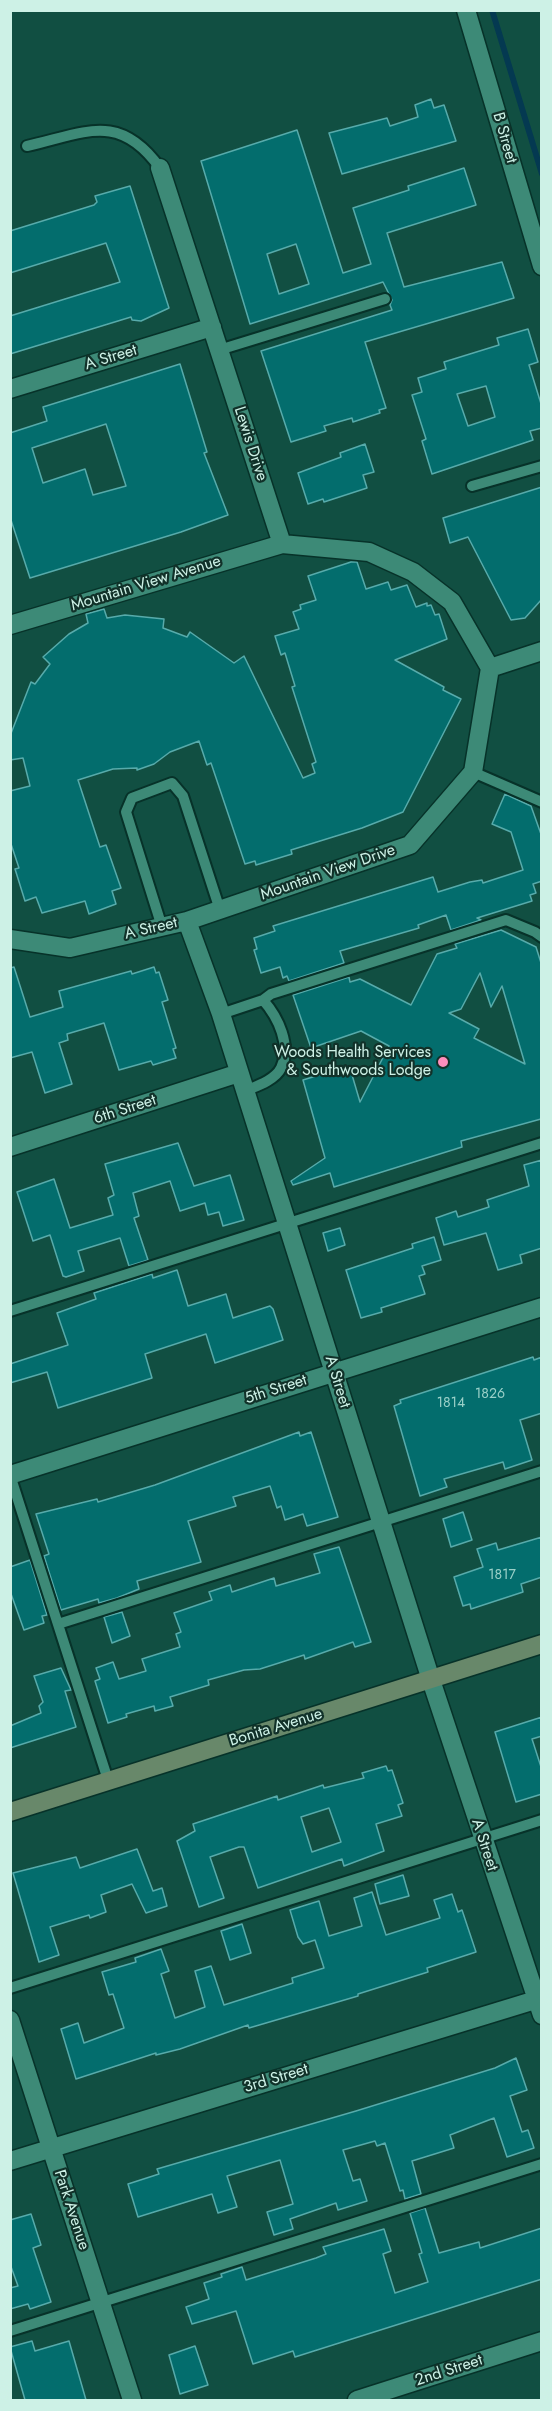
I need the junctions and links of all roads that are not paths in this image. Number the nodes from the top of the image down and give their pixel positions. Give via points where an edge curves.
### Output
1 (466, 10) edge
2 (27, 146) dead end
3 (160, 168) joint
4 (542, 266) edge
5 (385, 299) dead end
6 (212, 327) junction
7 (219, 350) junction
8 (10, 389) edge
9 (542, 466) edge
10 (472, 486) dead end
11 (282, 544) junction
12 (10, 625) edge
13 (542, 651) edge
14 (490, 668) junction
15 (473, 772) junction
16 (542, 802) edge
17 (220, 910) junction
18 (187, 921) junction
19 (162, 927) junction
20 (539, 932) edge
21 (10, 939) edge
22 (263, 999) junction
23 (221, 1014) junction
24 (239, 1073) junction
25 (245, 1091) junction
26 (542, 1143) edge
27 (10, 1146) edge
28 (286, 1223) junction
29 (542, 1307) edge
30 (10, 1311) edge
31 (334, 1372) junction
32 (542, 1471) edge
33 (10, 1475) edge
34 (381, 1522) junction
35 (58, 1624) junction
36 (542, 1644) edge
37 (430, 1680) junction
38 (108, 1780) junction
39 (10, 1812) edge
40 (542, 1821) edge
41 (483, 1840) junction
42 (10, 1988) edge
43 (540, 2004) edge
44 (10, 2019) edge
45 (51, 2148) junction
46 (10, 2161) edge
47 (542, 2164) edge
48 (101, 2302) junction
49 (10, 2331) edge
50 (542, 2341) edge
51 (132, 2400) edge
52 (357, 2400) edge

1 - 4 street, B Street
2 - 3 lane via 103,129 137,141
3 - 6 street, Lewis Drive
5 - 7 lane
6 - 7 street, Lewis Drive
6 - 8 street, A Street
7 - 11 street, Lewis Drive
9 - 10 lane
11 - 12 street, Mountain View Avenue
11 - 14 street via 369,552 414,572 452,602
13 - 14 street
14 - 15 street
15 - 16 lane
15 - 17 street, Mountain View Drive via 410,845
17 - 18 street, Mountain View Drive
17 - 19 lane via 183,796 172,783 132,798 126,812
18 - 19 street, A Street
18 - 23 street, A Street
19 - 21 street, A Street via 70,948
20 - 22 lane via 506,920
22 - 23 lane
22 - 25 lane via 274,1012 286,1047 280,1070
23 - 24 street, A Street
24 - 25 street, A Street
24 - 27 street, 6th Street
25 - 28 street, A Street
26 - 28 lane
28 - 30 lane
28 - 31 street, A Street
29 - 31 street, 5th Street
31 - 33 street, 5th Street
31 - 34 street, A Street
32 - 34 lane
33 - 35 lane
34 - 35 lane
34 - 37 street, A Street
35 - 38 lane
36 - 37 main road, Bonita Avenue
37 - 38 main road, Bonita Avenue
37 - 41 street, A Street
38 - 39 main road, Bonita Avenue
40 - 41 lane
41 - 42 lane
41 - 43 street, A Street
43 - 45 street, 3rd Street
44 - 45 street, Park Avenue
45 - 46 street, 3rd Street
45 - 48 street, Park Avenue
47 - 48 lane
48 - 49 lane
48 - 51 street, Park Avenue
50 - 52 street, 2nd Street

